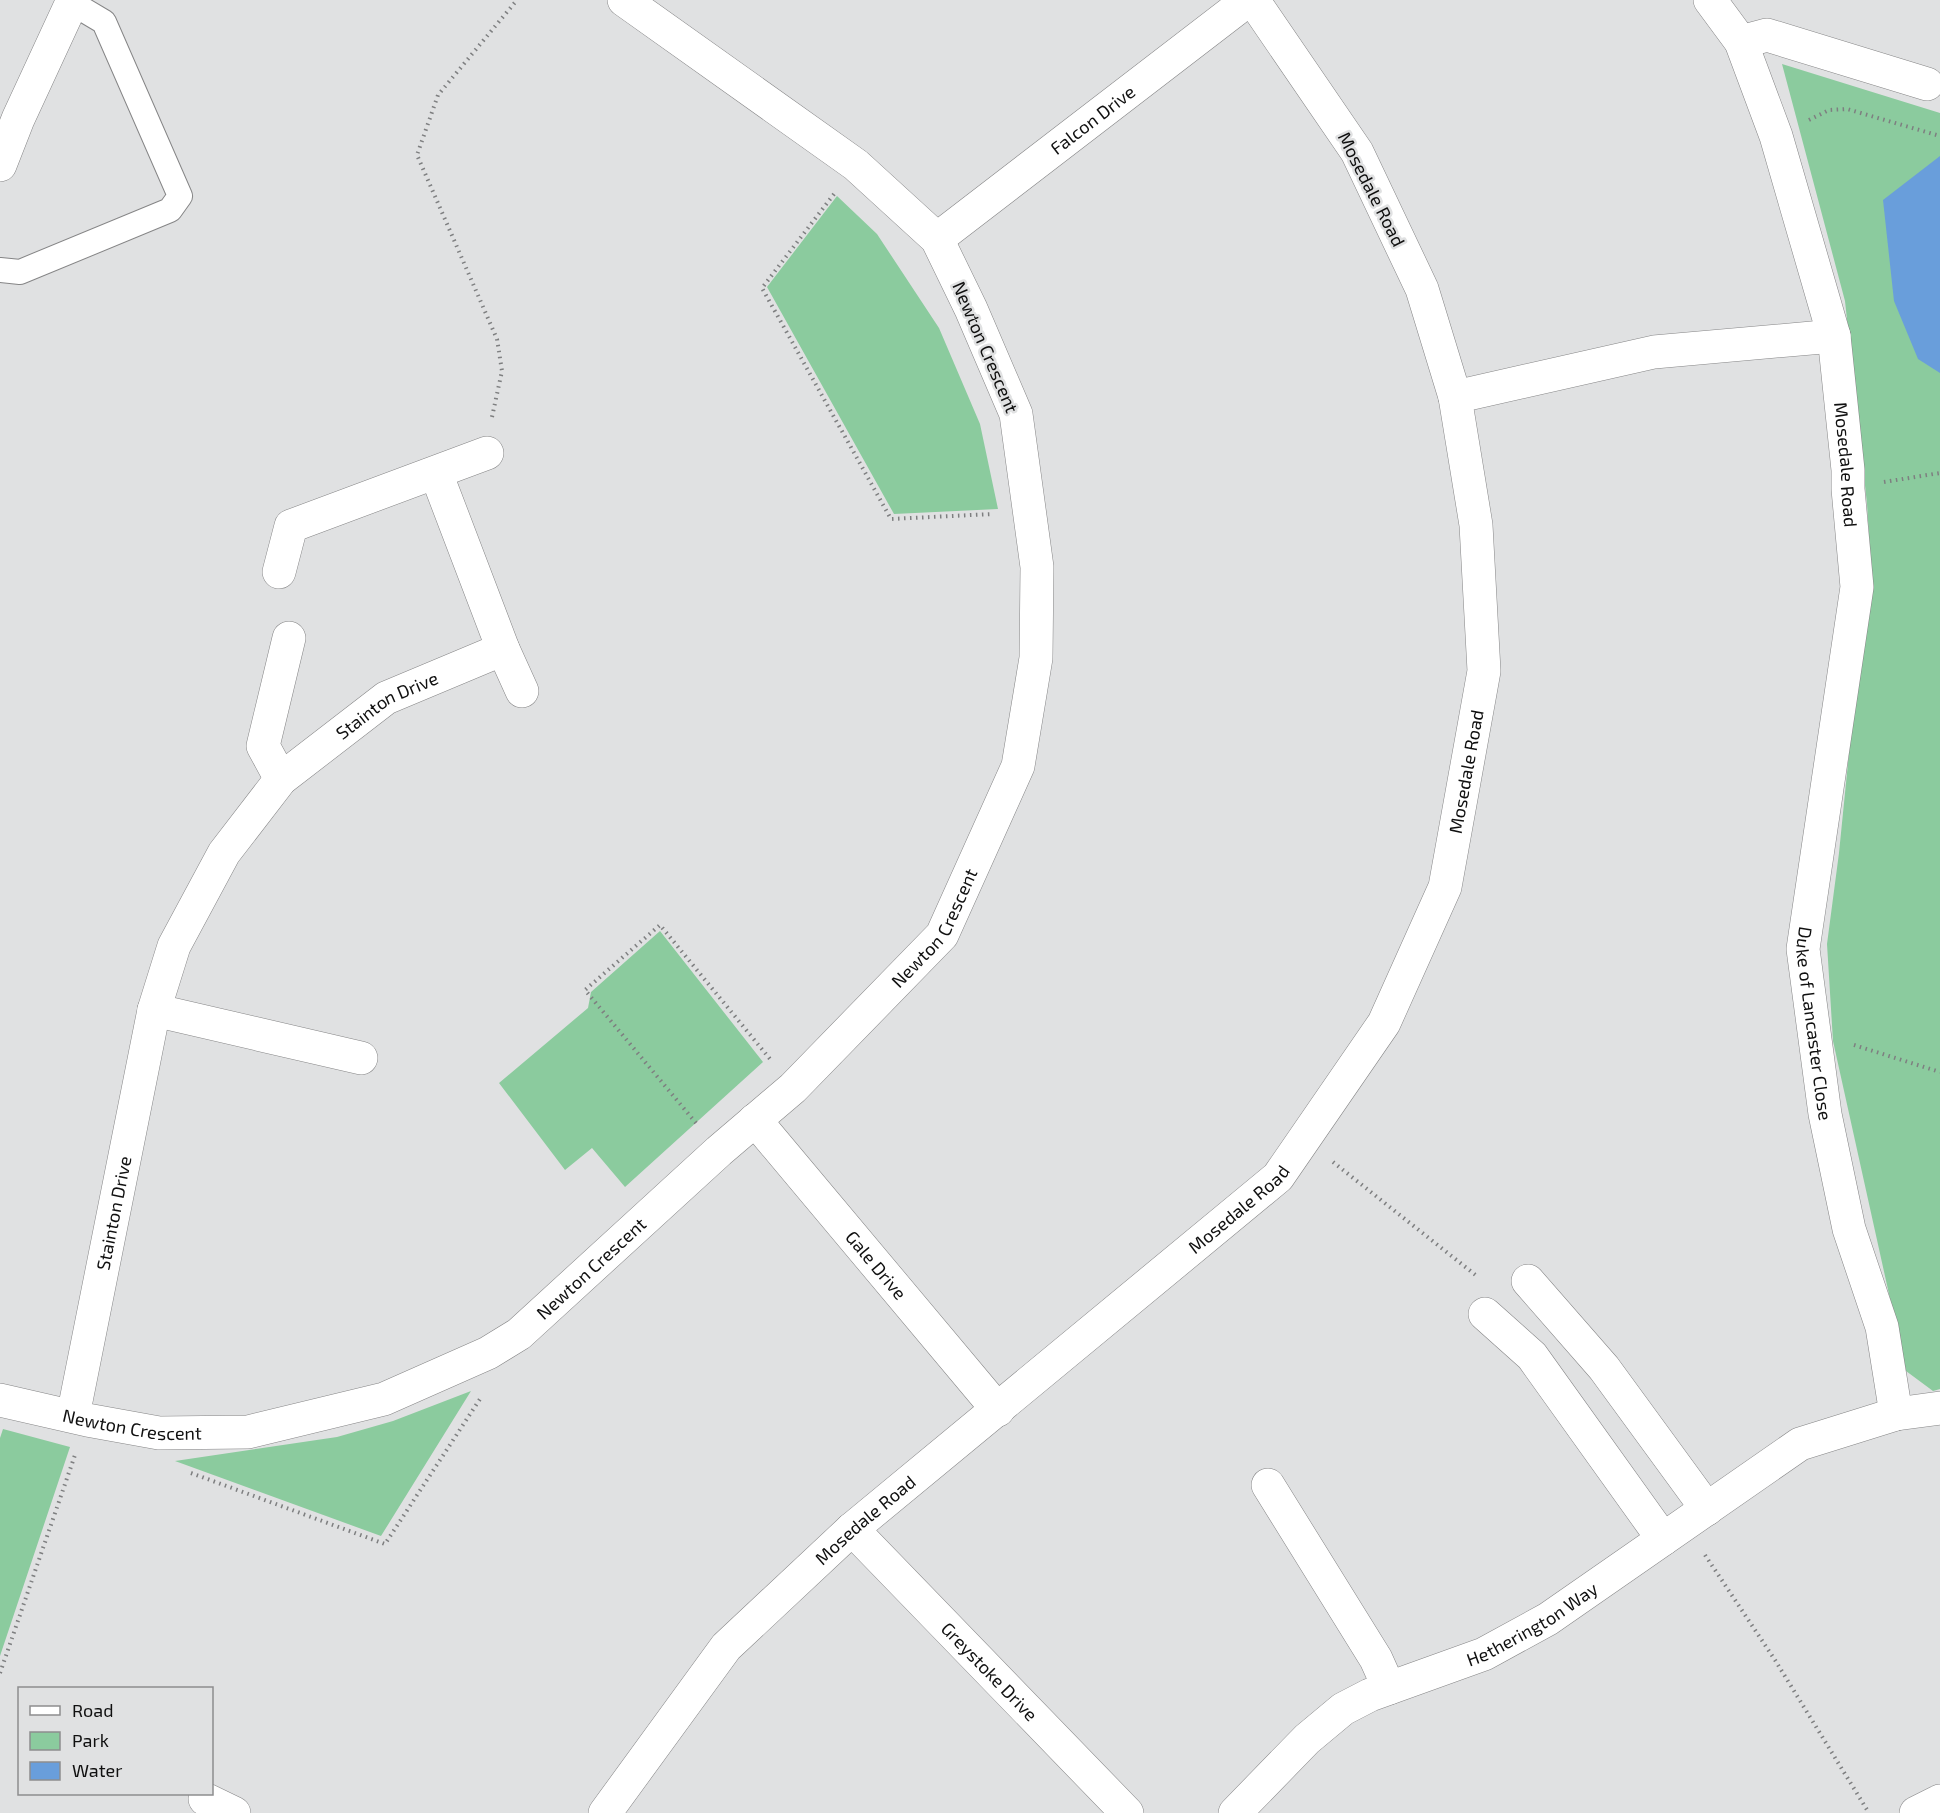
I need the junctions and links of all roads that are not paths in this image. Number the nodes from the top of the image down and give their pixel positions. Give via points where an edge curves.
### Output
1 (624, 0) edge
2 (1248, 0) edge
3 (1253, 0) edge
4 (1710, 0) edge
5 (73, 2) edge
6 (1741, 42) junction
7 (1927, 84) dead end
8 (0, 165) edge
9 (937, 239) junction
10 (0, 270) edge
11 (1833, 336) junction
12 (1455, 397) junction
13 (487, 453) road end
14 (436, 473) junction
15 (279, 572) dead end
16 (1852, 629) joint
17 (289, 638) dead end
18 (502, 649) junction
19 (522, 691) dead end
20 (281, 779) junction
21 (154, 1010) junction
22 (361, 1058) dead end
23 (755, 1120) junction
24 (1528, 1281) dead end
25 (1485, 1314) dead end
26 (0, 1400) edge
27 (1940, 1408) edge
28 (998, 1410) junction
29 (1896, 1414) junction
30 (80, 1418) junction
31 (1268, 1485) dead end
32 (1707, 1509) junction
33 (852, 1529) junction
34 (1663, 1539) junction
35 (1389, 1688) junction
36 (1940, 1801) edge
37 (605, 1813) edge
38 (1127, 1813) edge
39 (1234, 1813) edge
40 (1916, 1813) edge

1 - 9 street, Newton Crescent via 856,165
2 - 9 street, Falcon Drive
3 - 12 street, Mosedale Road via 1357,152 1422,289
4 - 6 street, Mosedale Road
5 - 8 street
5 - 10 lane via 104,22 180,196 170,210 20,272
6 - 7 street via 1767,35
6 - 11 street, Mosedale Road via 1776,136
9 - 23 street, Newton Crescent via 1016,414 1037,567 1036,658 1018,766 942,935 793,1088
11 - 12 street via 1654,352
11 - 16 street, Mosedale Road via 1857,586
12 - 28 street, Mosedale Road via 1476,525 1484,671 1445,887 1384,1023 1278,1177
13 - 14 street
14 - 15 street via 291,526
14 - 18 street
16 - 29 street, Duke of Lancaster Close via 1803,949 1825,1114 1849,1229 1882,1327
17 - 20 street via 263,746
18 - 19 street
18 - 20 street, Stainton Drive via 386,698
20 - 21 street, Stainton Drive via 224,853 174,946
21 - 22 street
21 - 30 street, Stainton Drive
23 - 28 street, Gale Drive
23 - 30 street, Newton Crescent via 519,1334 488,1353 384,1399 248,1432 159,1433
24 - 32 street via 1605,1368
25 - 34 street via 1532,1356
26 - 30 street, Newton Crescent
27 - 29 street, Hetherington Way
28 - 33 street, Mosedale Road
29 - 32 street, Hetherington Way via 1800,1444
31 - 35 street via 1376,1659
32 - 34 street, Hetherington Way
33 - 37 street, Mosedale Road via 726,1647
33 - 38 street, Greystoke Drive
34 - 35 street, Hetherington Way via 1548,1619 1484,1654
35 - 39 street, Hetherington Way via 1344,1709 1325,1724
36 - 40 street

